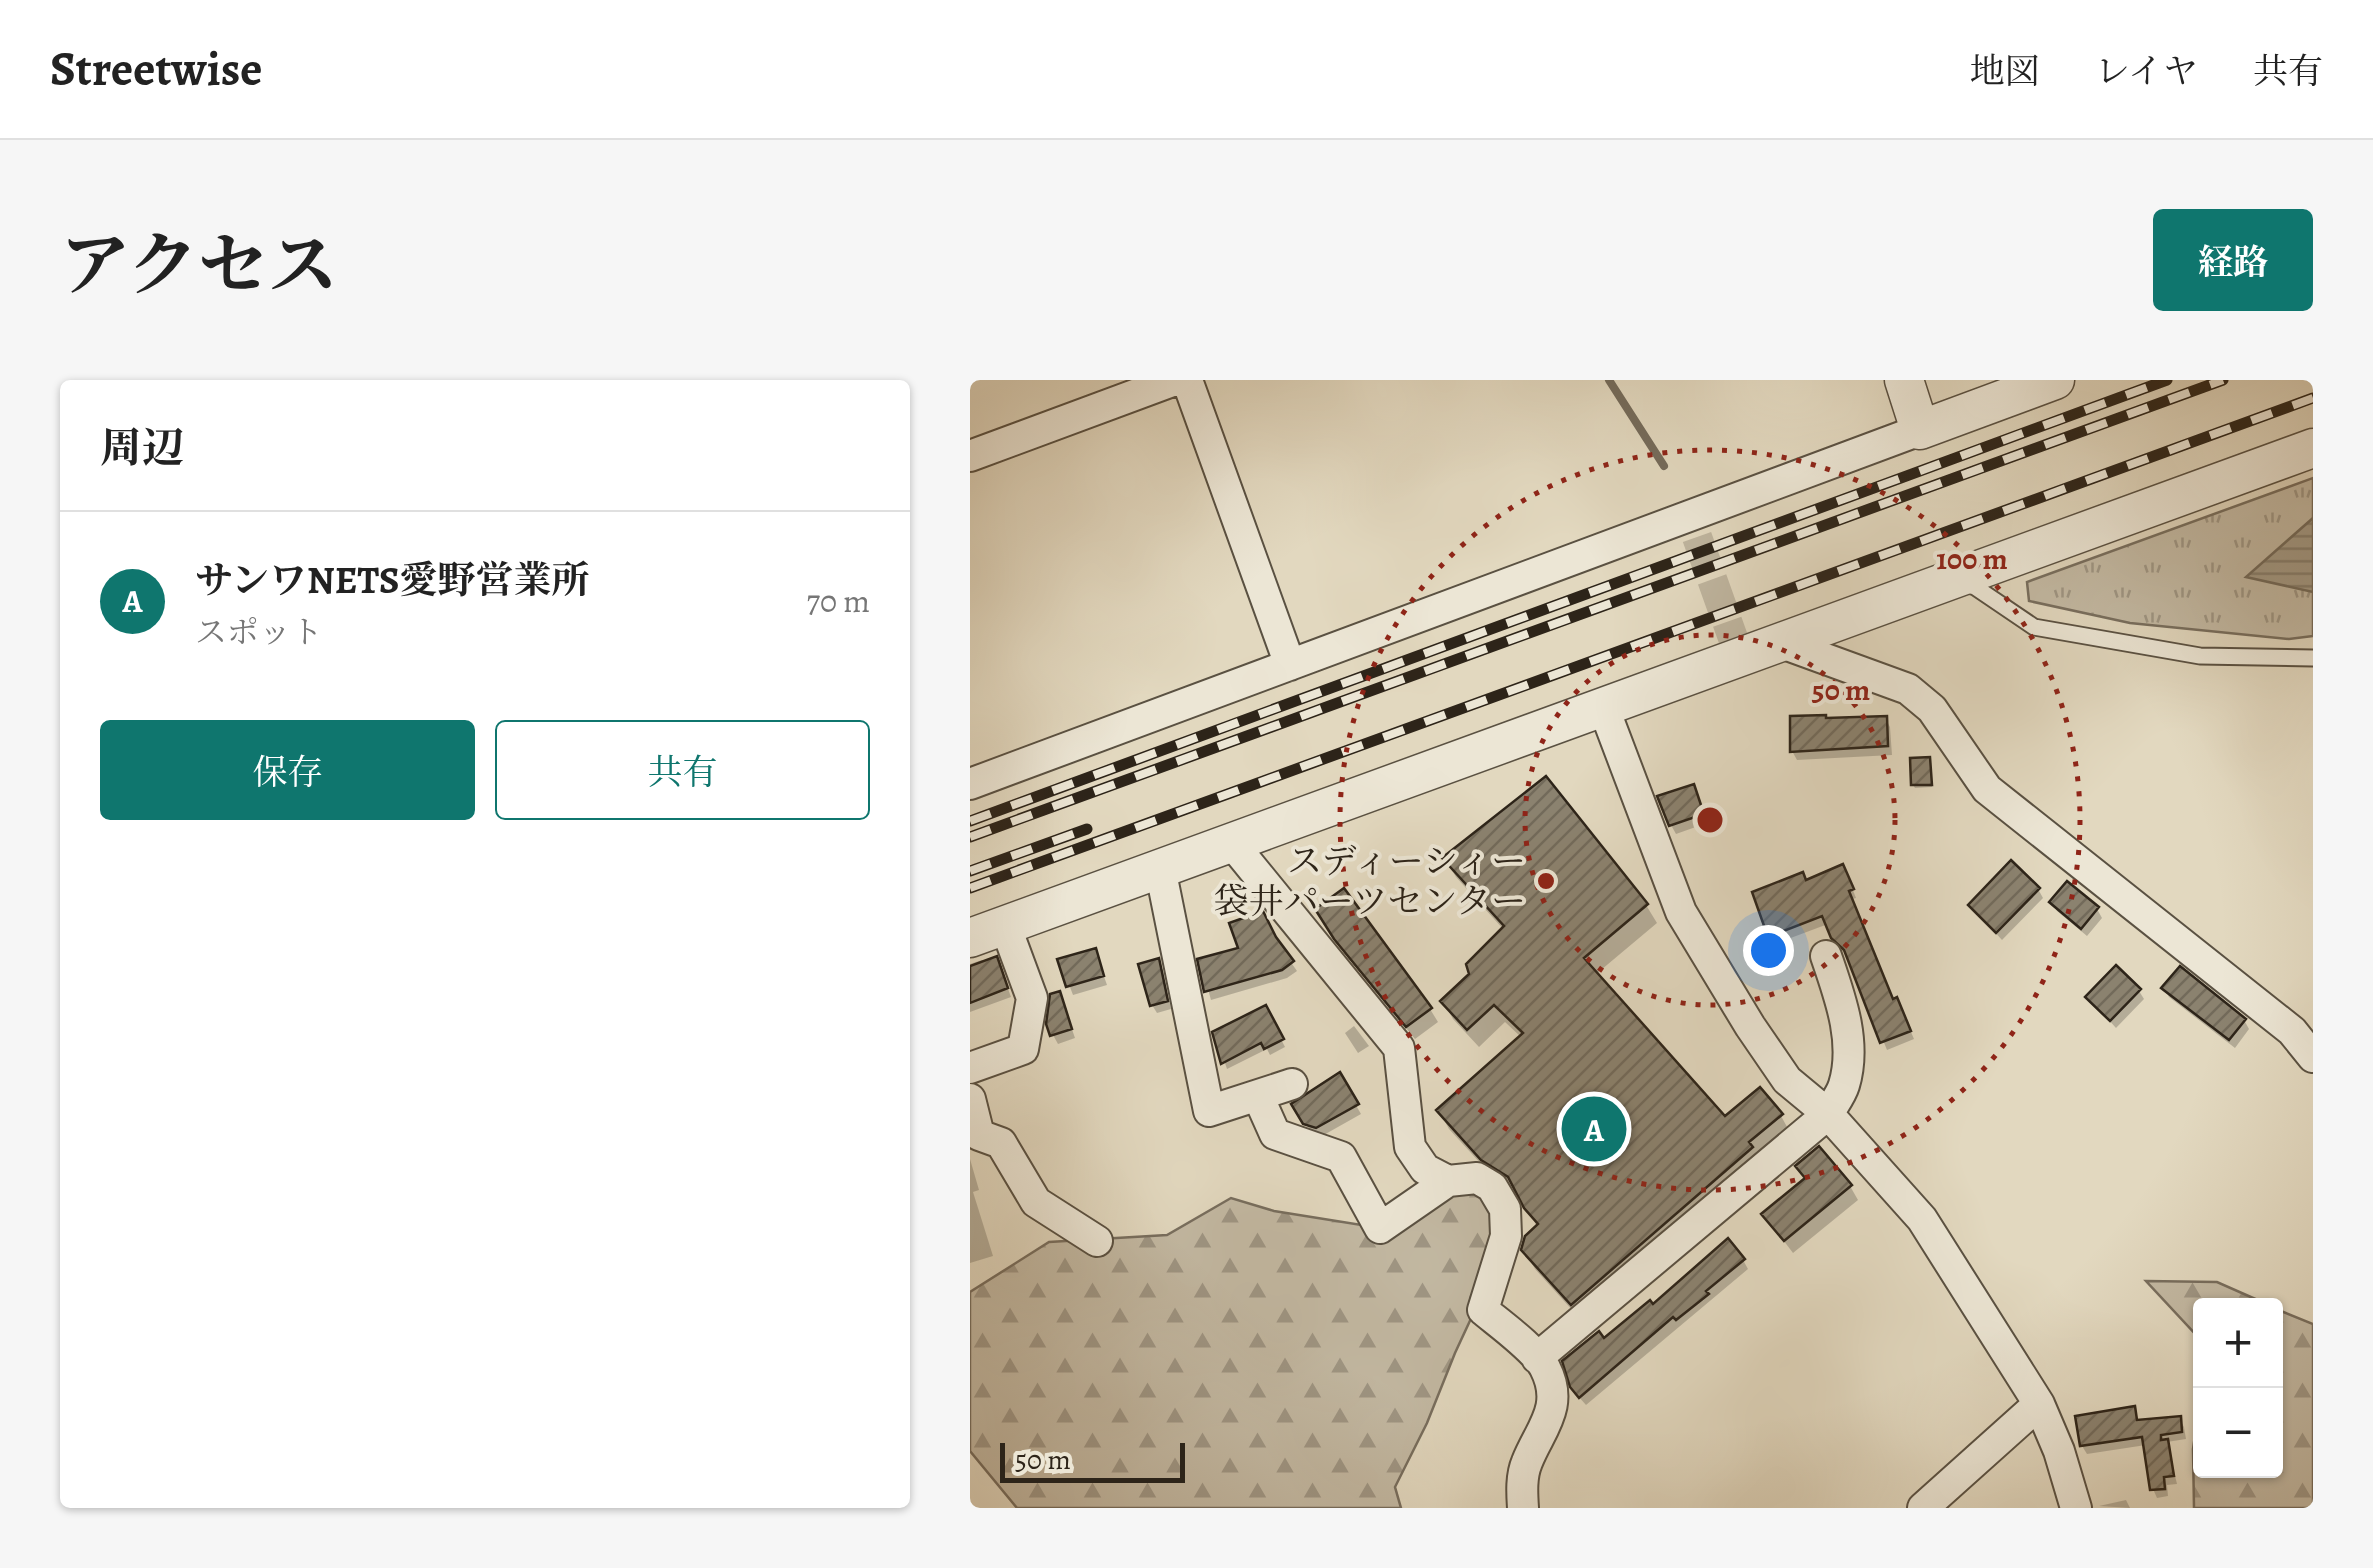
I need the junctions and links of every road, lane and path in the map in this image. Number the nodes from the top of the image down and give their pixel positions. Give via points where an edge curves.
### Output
1 (1175, 380) edge
2 (1187, 380) edge
3 (1904, 380) edge
4 (2056, 380) edge
5 (1920, 430) junction
6 (2313, 448) edge
7 (970, 456) edge
8 (1952, 579) junction
9 (1779, 642) junction
10 (2313, 658) edge
11 (1290, 665) junction
12 (1603, 706) junction
13 (970, 784) edge
14 (1232, 842) junction
15 (1160, 868) junction
16 (988, 932) edge
17 (1826, 956) dead end
18 (2313, 1057) edge
19 (970, 1068) edge
20 (1292, 1084) dead end
21 (1258, 1096) junction
22 (970, 1099) edge
23 (1828, 1114) junction
24 (1448, 1181) junction
25 (1097, 1241) dead end
26 (1536, 1358) junction
27 (2039, 1404) junction
28 (1523, 1508) edge
29 (1922, 1508) edge
30 (2076, 1508) edge

1 - 7 street
2 - 11 street
3 - 5 street
4 - 5 street
5 - 11 street via 1693,527
6 - 8 street
8 - 9 street
8 - 10 lane via 2034,627 2200,656
9 - 12 street via 1737,647
9 - 18 street via 1908,689 1932,708 1987,789 2292,1030
11 - 13 street
12 - 14 street
12 - 23 street via 1681,912 1787,1080
14 - 15 street
14 - 24 street via 1399,1048 1410,1147 1425,1169
15 - 16 street
15 - 21 street via 1209,1111
16 - 19 street via 1032,998 1023,1049
17 - 23 street via 1846,1016 1848,1056 1844,1086
20 - 21 street
21 - 24 street via 1276,1134 1340,1157 1380,1228
22 - 25 street via 980,1135 1001,1143 1036,1202
23 - 26 street
23 - 27 street via 1922,1219
24 - 26 street via 1476,1178 1492,1187 1506,1209 1506,1236 1483,1310
26 - 28 street via 1553,1391 1549,1424 1526,1464
27 - 29 street
27 - 30 street

